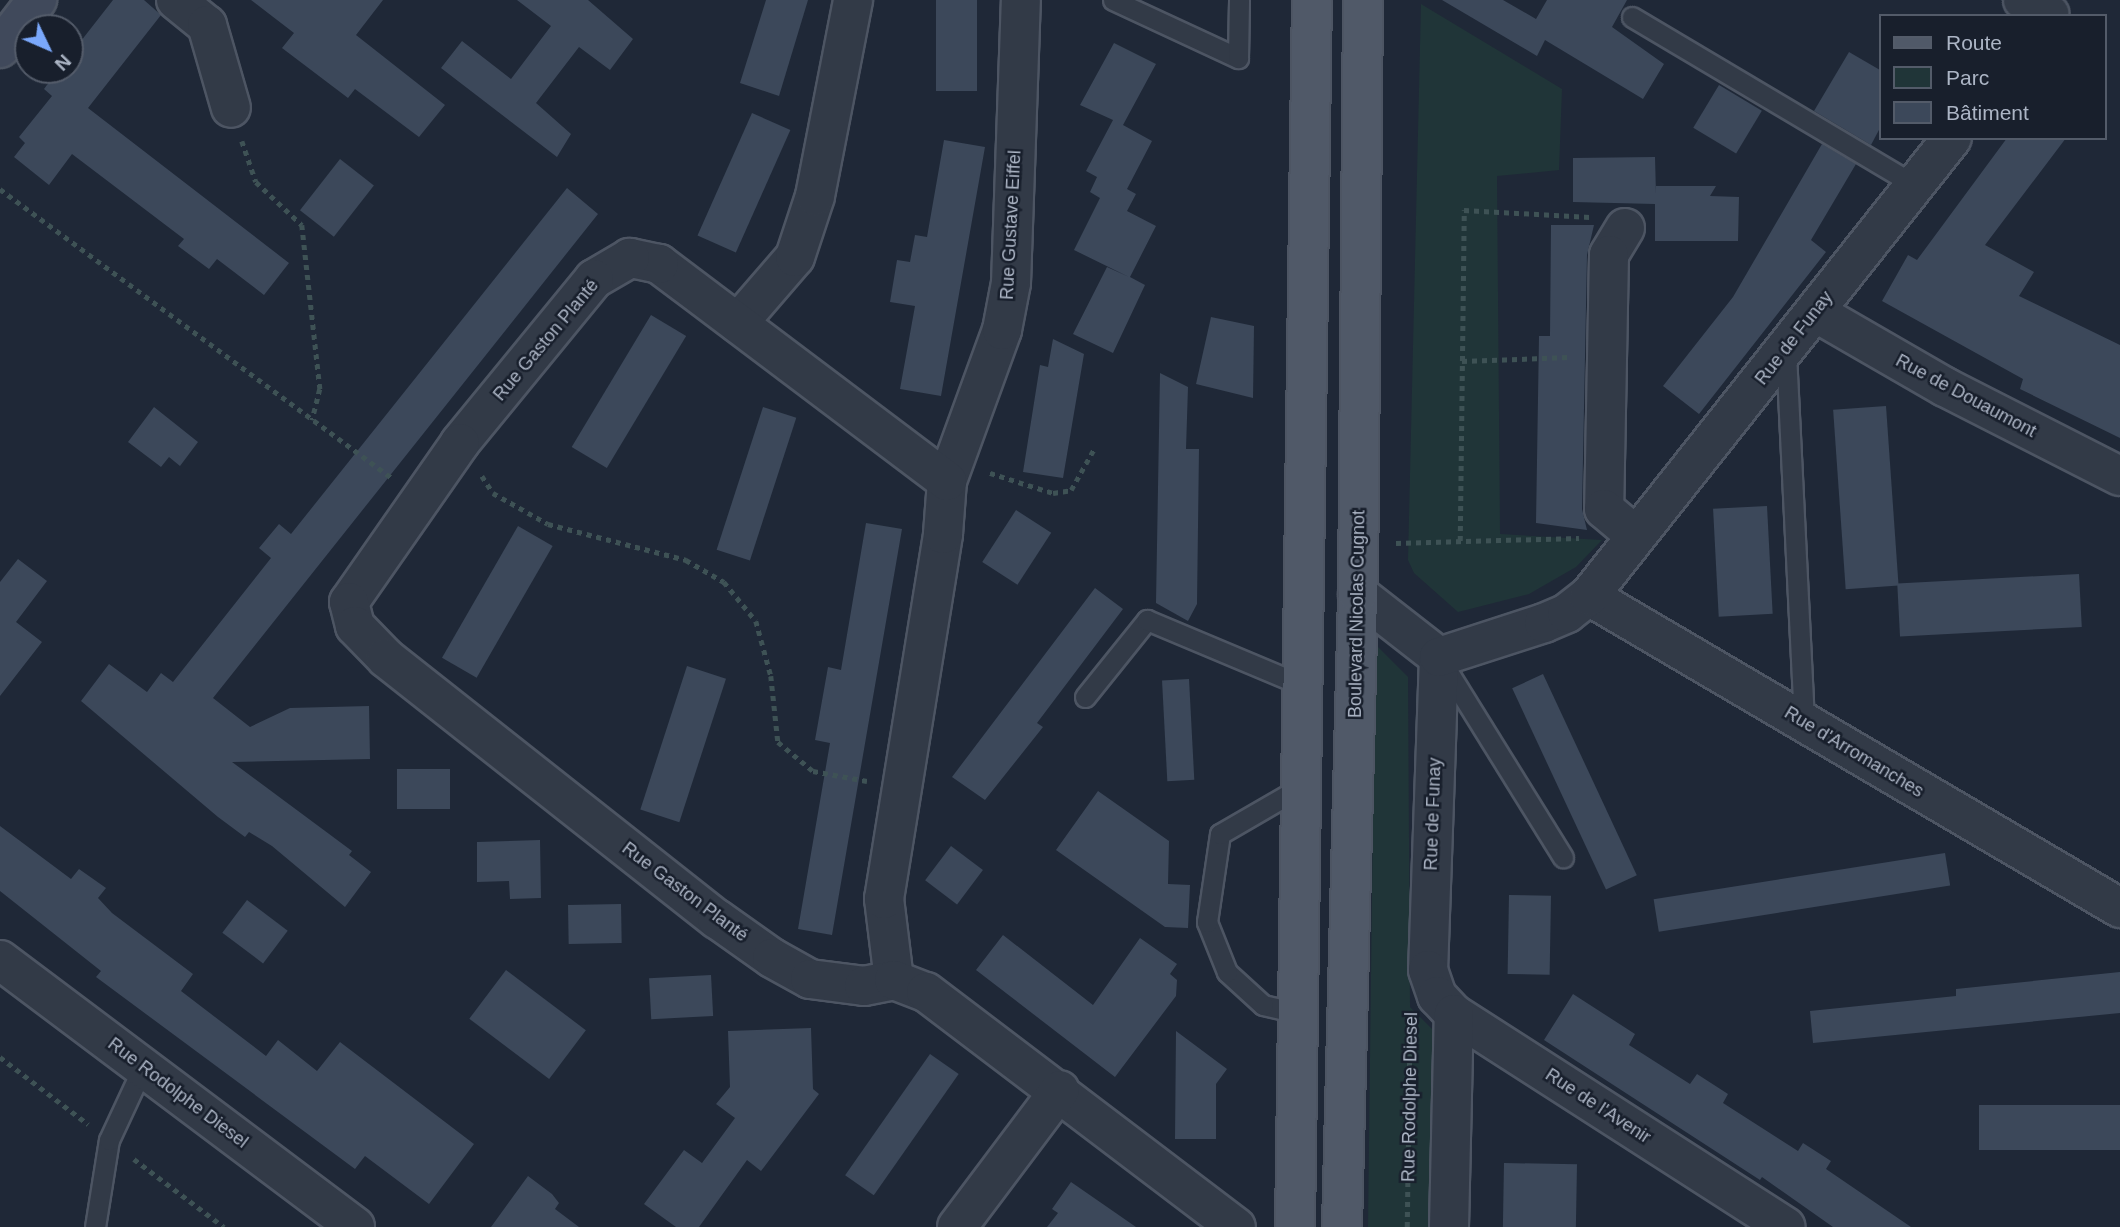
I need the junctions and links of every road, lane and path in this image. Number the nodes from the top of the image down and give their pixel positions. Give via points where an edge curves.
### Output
1 (37, 0) edge
2 (176, 0) edge
3 (853, 0) edge
4 (1021, 0) edge
5 (1113, 0) edge
6 (1239, 0) edge
7 (1363, 0) edge
8 (1306, 3) edge
9 (1632, 17) dead end
10 (0, 48) edge
11 (231, 108) joint
12 (1950, 140) edge
13 (1915, 185) junction
14 (0, 189) edge
15 (1625, 228) joint
16 (1815, 312) junction
17 (738, 323) junction
18 (1786, 348) junction
19 (1607, 356) junction
20 (1462, 361) junction
21 (312, 420) junction
22 (460, 443) junction
23 (1094, 449) dead end
24 (952, 471) junction
25 (2120, 476) edge
26 (423, 496) junction
27 (1636, 536) junction
28 (1460, 541) junction
29 (1358, 544) junction
30 (1358, 594) junction
31 (1588, 596) junction
32 (1439, 657) junction
33 (1302, 685) junction
34 (1085, 696) dead end
35 (1804, 722) junction
36 (1301, 787) junction
37 (900, 794) junction
38 (1563, 857) dead end
39 (2120, 908) edge
40 (0, 960) edge
41 (1428, 970) joint
42 (894, 980) junction
43 (1297, 1013) junction
44 (1454, 1014) junction
45 (1410, 1020) dead end
46 (143, 1068) junction
47 (1060, 1090) junction
48 (95, 1227) edge
49 (355, 1227) edge
50 (957, 1227) edge
51 (1236, 1227) edge
52 (1294, 1227) edge
53 (1342, 1227) edge
54 (1407, 1227) edge
55 (1449, 1227) edge
56 (1786, 1227) edge

1 - 10 street
2 - 11 street via 207,25
3 - 17 street via 815,195 795,257
4 - 24 street, Rue Gustave Eiffel via 1011,283 1002,330
5 - 6 lane via 1238,58
7 - 29 main road, Boulevard Nicolas Cugnot
8 - 33 main road
9 - 13 lane
11 - 21 path via 256,182 302,225 320,389
12 - 13 street, Rue de Funay
13 - 16 street, Rue de Funay
14 - 21 path
15 - 19 street via 1609,255
15 - 20 path via 1612,218 1464,210
16 - 18 street, Rue de Funay
16 - 25 street, Rue de Douaumont via 1945,387
17 - 22 street, Rue Gaston Planté via 659,264 630,258 594,279
17 - 24 street, Rue Gaston Planté
18 - 27 street, Rue de Funay
18 - 35 lane
19 - 20 path
19 - 27 street via 1604,509
20 - 28 path
21 - 26 path
22 - 26 street, Rue Gaston Planté
22 - 37 path via 493,493 548,524 686,560 724,582 756,621 771,676 778,742 813,771 856,777
23 - 24 path via 1071,490 1053,493
24 - 37 street
26 - 42 street, Rue Gaston Planté via 349,602 355,626 386,658 772,958 810,979 864,986
27 - 28 path
27 - 31 street, Rue de Funay
28 - 29 path
29 - 30 main road, Boulevard Nicolas Cugnot
30 - 32 street
30 - 53 main road, Boulevard Nicolas Cugnot
31 - 32 street, Rue de Funay via 1567,613 1544,623
31 - 35 street, Rue d'Arromanches
32 - 38 lane
32 - 41 street, Rue de Funay
33 - 34 lane via 1147,620
33 - 36 main road
35 - 39 street, Rue d'Arromanches
36 - 43 main road
36 - 43 lane via 1220,834 1207,922 1227,972 1263,1005
37 - 42 street via 884,899
40 - 46 street, Rue Rodolphe Diesel
41 - 44 street, Rue de l'Avenir via 1437,996
42 - 47 street, Rue Gaston Planté via 926,992
43 - 52 main road
44 - 55 street
44 - 56 street, Rue de l'Avenir
45 - 54 path, Rue Rodolphe Diesel
46 - 48 lane via 109,1140
46 - 49 street, Rue Rodolphe Diesel
47 - 50 street
47 - 51 street, Rue Gaston Planté

